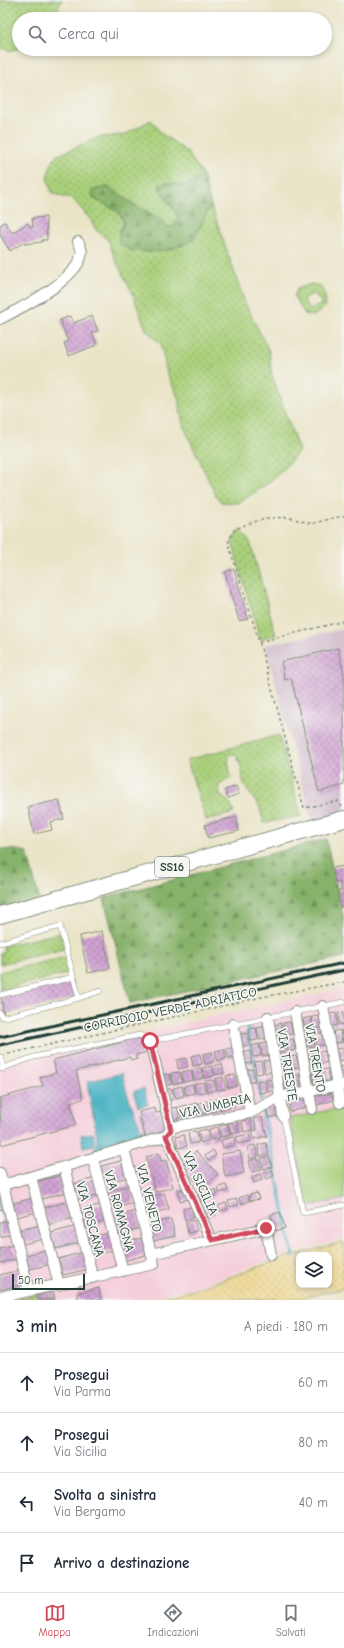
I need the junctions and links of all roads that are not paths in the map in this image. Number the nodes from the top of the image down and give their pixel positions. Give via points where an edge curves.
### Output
1 (78, 242) dead end
2 (0, 319) edge
3 (344, 819) edge
4 (0, 915) edge
5 (0, 943) edge
6 (74, 977) junction
7 (100, 991) dead end
8 (0, 995) edge
9 (79, 998) junction
10 (344, 1002) edge
11 (324, 1006) junction
12 (295, 1012) junction
13 (0, 1013) edge
14 (268, 1017) junction
15 (233, 1024) junction
16 (150, 1041) junction
17 (1, 1057) edge
18 (2, 1069) edge
19 (340, 1084) edge
20 (309, 1091) junction
21 (280, 1097) junction
22 (340, 1103) dead end
23 (312, 1109) dead end
24 (250, 1113) junction
25 (283, 1116) joint
26 (169, 1133) junction
27 (124, 1149) junction
28 (92, 1159) junction
29 (64, 1167) junction
30 (0, 1174) edge
31 (31, 1177) junction
32 (2, 1186) edge
33 (344, 1205) edge
34 (212, 1240) junction
35 (151, 1254) junction
36 (271, 1255) dead end
37 (123, 1271) junction
38 (93, 1278) junction
39 (59, 1285) junction
40 (28, 1291) junction
41 (0, 1297) edge

1 - 2 street via 81,257 66,277 42,296
3 - 4 main road, SS16
5 - 6 lane via 60,926
6 - 8 lane
6 - 9 lane
7 - 9 lane
9 - 13 lane via 5,1017
10 - 11 lane
11 - 12 lane
11 - 19 street
12 - 14 lane
12 - 20 street, VIA TRENTO
14 - 15 lane
14 - 21 street, VIA TRIESTE
15 - 16 lane
15 - 24 street
16 - 18 lane via 140,1035 34,1057
16 - 26 street, VIA SICILIA
17 - 18 lane
19 - 20 street, VIA UMBRIA
19 - 22 street
20 - 21 street, VIA UMBRIA
20 - 23 street, VIA TRENTO
21 - 24 street, VIA UMBRIA
21 - 25 street, VIA TRIESTE
24 - 26 street, VIA UMBRIA via 173,1127
25 - 33 lane via 303,1213
26 - 27 street, VIA UMBRIA
26 - 34 street, VIA SICILIA
27 - 28 street, VIA UMBRIA
27 - 35 street, VIA VENETO
28 - 29 street, VIA UMBRIA
28 - 37 street, VIA ROMAGNA
29 - 31 street, VIA UMBRIA
29 - 38 street, VIA TOSCANA
30 - 32 street
31 - 32 street, VIA UMBRIA
31 - 39 street
32 - 40 street
34 - 35 street
34 - 36 street via 266,1228
35 - 37 street via 154,1264
37 - 38 street
38 - 39 street
39 - 40 street
40 - 41 street

